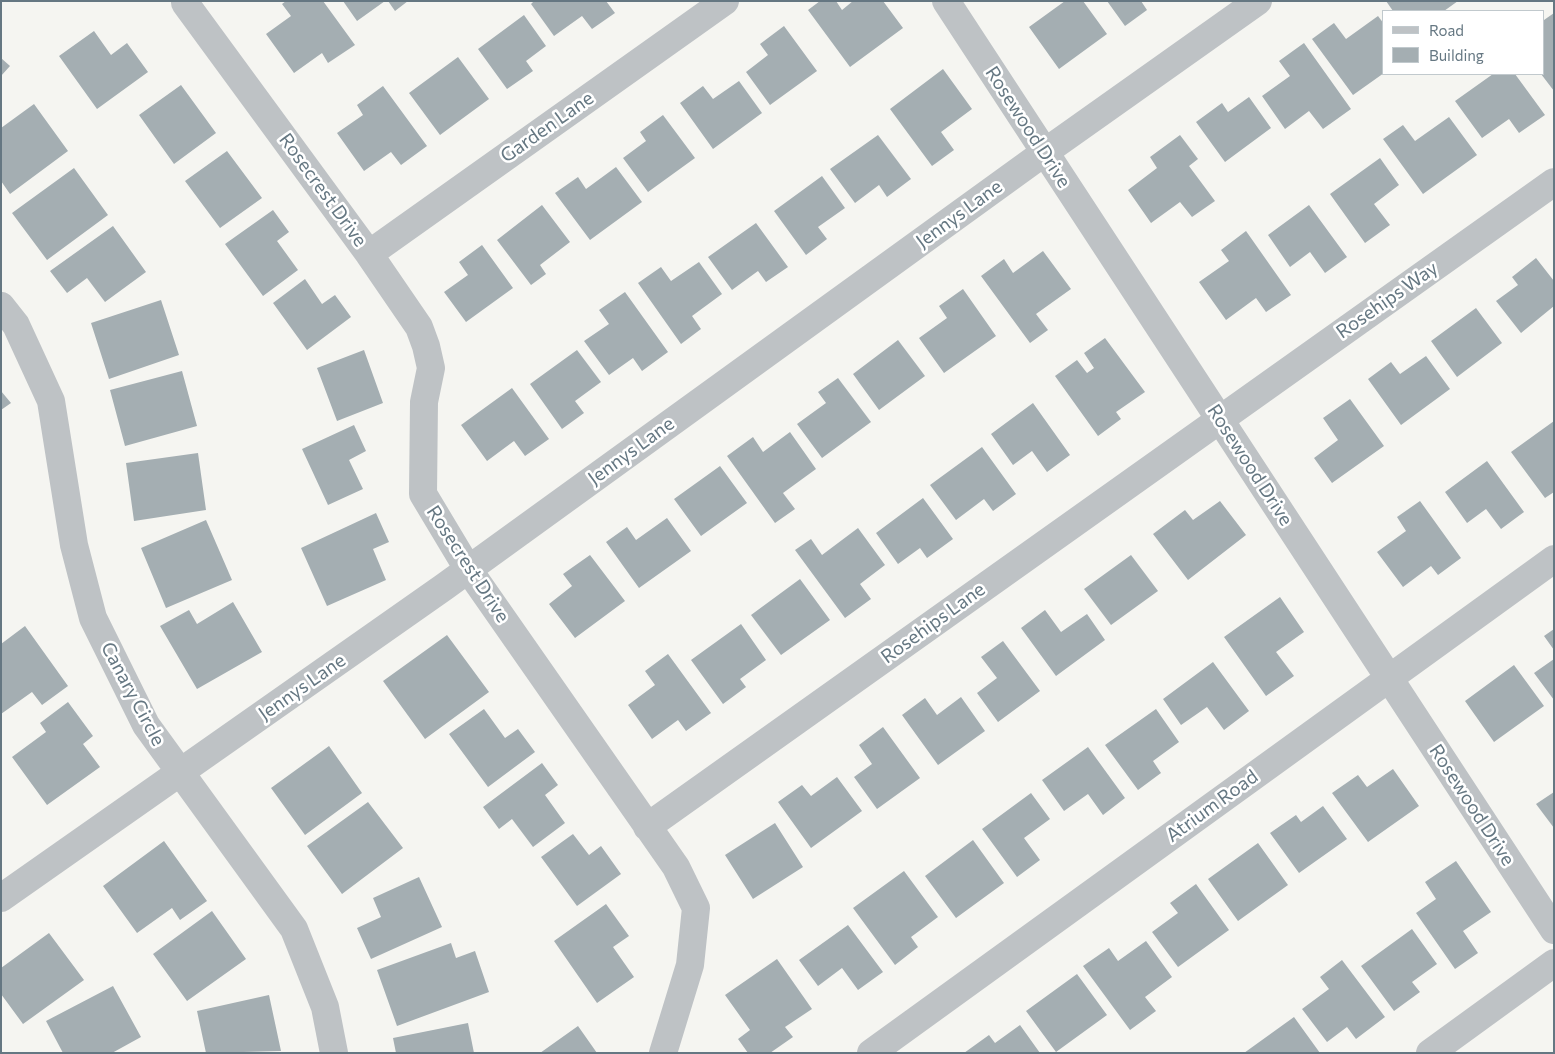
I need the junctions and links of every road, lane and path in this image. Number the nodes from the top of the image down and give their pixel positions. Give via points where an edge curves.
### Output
1 (725, 1) edge
2 (946, 1) edge
3 (1258, 1) edge
4 (186, 2) edge
5 (1045, 152) junction
6 (1554, 182) edge
7 (370, 254) junction
8 (1, 306) edge
9 (1220, 418) junction
10 (1554, 560) edge
11 (468, 569) junction
12 (1390, 678) junction
13 (179, 774) junction
14 (647, 827) junction
15 (1, 898) edge
16 (1554, 930) edge
17 (1554, 963) edge
18 (334, 1053) edge
19 (663, 1053) edge
20 (871, 1053) edge
21 (1430, 1053) edge

1 - 7 street, Garden Lane
2 - 5 street, Rosewood Drive
3 - 5 street, Jennys Lane
4 - 7 street, Rosecrest Drive
5 - 9 street, Rosewood Drive
5 - 11 street, Jennys Lane
6 - 9 street, Rosehips Way
7 - 11 street, Rosecrest Drive via 418,327 426,346 431,368 424,402 423,494
8 - 13 street, Canary Circle via 16,326 51,401 74,545 94,618 146,725
9 - 12 street, Rosewood Drive
9 - 14 street, Rosehips Lane
10 - 12 street, Atrium Road
11 - 13 street, Jennys Lane
11 - 14 street, Rosecrest Drive
12 - 16 street, Rosewood Drive
12 - 20 street, Atrium Road
13 - 15 street, Jennys Lane
13 - 18 street, Canary Circle via 294,929 325,1007
14 - 19 street, Rosecrest Drive via 676,867 696,908 690,965
17 - 21 street

